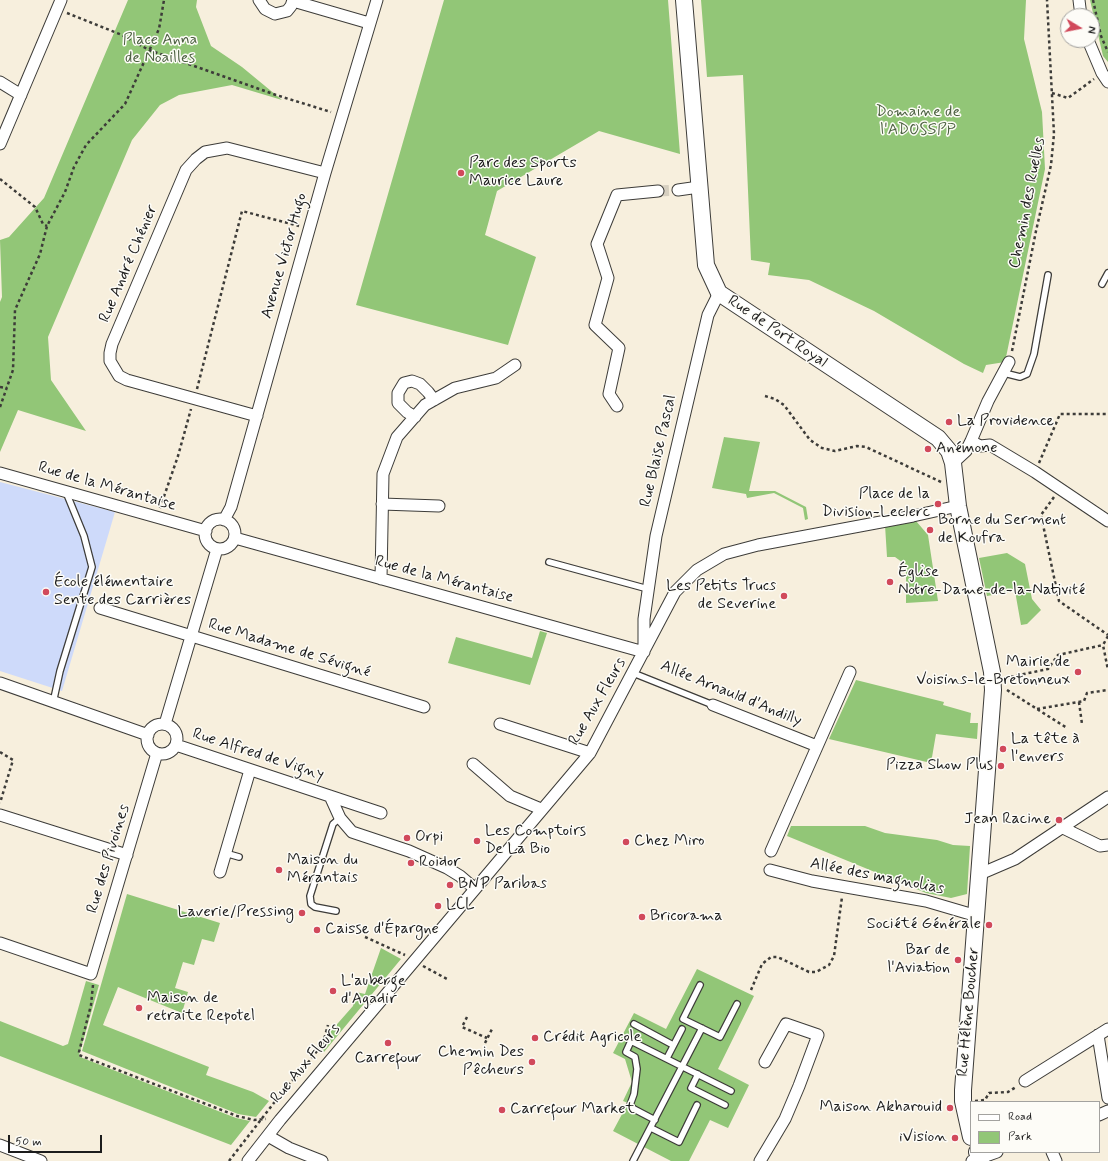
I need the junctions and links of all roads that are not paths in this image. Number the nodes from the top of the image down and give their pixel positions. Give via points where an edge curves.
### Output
1 (259, 0) edge
2 (293, 0) edge
3 (377, 0) edge
4 (684, 0) edge
5 (59, 5) edge
6 (369, 23) junction
7 (1092, 48) edge
8 (1105, 78) edge
9 (0, 82) edge
10 (21, 95) junction
11 (0, 144) edge
12 (325, 173) junction
13 (699, 187) junction
14 (678, 190) tunnel mouth
15 (658, 191) tunnel mouth
16 (1108, 273) edge
17 (1048, 275) dead end
18 (1102, 284) dead end
19 (719, 293) junction
20 (1010, 362) road end
21 (515, 365) dead end
22 (1004, 373) junction
23 (434, 400) junction
24 (617, 406) dead end
25 (257, 416) junction
26 (415, 417) junction
27 (971, 441) junction
28 (953, 463) junction
29 (0, 473) edge
30 (956, 485) joint
31 (66, 492) junction
32 (382, 504) junction
33 (439, 506) dead end
34 (958, 506) junction
35 (224, 520) junction
36 (1108, 521) edge
37 (206, 531) junction
38 (235, 538) junction
39 (217, 549) junction
40 (549, 562) dead end
41 (381, 579) junction
42 (648, 589) junction
43 (100, 608) dead end
44 (191, 636) junction
45 (644, 652) junction
46 (850, 672) dead end
47 (633, 673) junction
48 (0, 683) edge
49 (53, 703) junction
50 (713, 705) joint
51 (424, 707) dead end
52 (166, 724) junction
53 (500, 724) dead end
54 (148, 735) junction
55 (176, 745) junction
56 (817, 746) junction
57 (157, 753) junction
58 (590, 753) junction
59 (473, 764) dead end
60 (250, 770) junction
61 (330, 796) junction
62 (1108, 797) edge
63 (541, 809) junction
64 (381, 813) dead end
65 (0, 815) edge
66 (340, 818) junction
67 (1061, 827) junction
68 (1108, 845) edge
69 (771, 851) dead end
70 (225, 853) junction
71 (127, 855) junction
72 (239, 857) dead end
73 (770, 870) dead end
74 (220, 872) dead end
75 (980, 874) junction
76 (474, 888) junction
77 (336, 911) dead end
78 (977, 916) junction
79 (0, 943) edge
80 (700, 985) dead end
81 (737, 1004) dead end
82 (634, 1024) dead end
83 (702, 1028) junction
84 (682, 1029) dead end
85 (1108, 1029) edge
86 (1098, 1035) junction
87 (674, 1045) junction
88 (667, 1058) junction
89 (765, 1062) dead end
90 (682, 1066) junction
91 (698, 1074) junction
92 (1025, 1081) road end
93 (731, 1091) dead end
94 (1108, 1098) edge
95 (697, 1106) dead end
96 (725, 1106) dead end
97 (655, 1120) junction
98 (651, 1128) junction
99 (970, 1132) edge
100 (268, 1136) junction
101 (0, 1145) edge
102 (994, 1153) edge
103 (978, 1159) edge
104 (41, 1161) edge
105 (248, 1161) edge
106 (322, 1161) edge
107 (633, 1161) edge
108 (760, 1161) edge

1 - 2 street via 265,10 275,14 287,10
2 - 6 street
3 - 6 street, Avenue Victor Hugo
4 - 13 street, Rue de Port Royal
5 - 10 street
6 - 12 street, Avenue Victor Hugo
7 - 8 street
9 - 10 street
10 - 11 street
12 - 25 street, Avenue Victor Hugo
12 - 25 street, Rue André Chénier via 228,148 205,152 196,159 186,170 112,344 110,361 119,376 127,380
13 - 14 street
13 - 19 street, Rue de Port Royal via 706,265
15 - 24 street via 617,195 597,244 608,278 595,325 619,348 609,394
16 - 18 lane
17 - 22 lane via 1034,354 1027,374 1020,377
19 - 28 street, Rue de Port Royal via 938,438 949,451
19 - 42 street, Rue Blaise Pascal via 708,315 686,403 656,536
20 - 22 street
21 - 23 street via 496,378 454,388
22 - 27 street via 988,401
23 - 26 street via 425,405
23 - 26 street via 420,384 412,381 404,383 398,394 398,403
25 - 35 street, Avenue Victor Hugo via 231,507
26 - 32 street via 397,437 382,474
27 - 28 street via 966,451
27 - 36 street via 980,446 990,446 1035,472
28 - 30 street, Rue de Port Royal
29 - 31 street, Rue de la Mérantaise
30 - 34 street, Rue Hélène Boucher
31 - 37 street, Rue de la Mérantaise
31 - 49 lane via 84,536 92,567 60,671
32 - 33 street
32 - 41 street
34 - 45 street, Rue Aux Fleurs via 724,554 697,570 675,592
34 - 75 street, Rue Hélène Boucher via 993,681
35 - 37 street via 215,521
35 - 38 street via 232,525
37 - 39 street via 209,544
38 - 39 street via 230,546
38 - 41 street, Rue de la Mérantaise
39 - 44 street
40 - 42 lane
41 - 45 street, Rue de la Mérantaise
42 - 45 street, Rue Blaise Pascal via 644,619
43 - 44 street, Rue Madame de Sévigné
44 - 51 street, Rue Madame de Sévigné
44 - 52 street
45 - 47 street, Rue Aux Fleurs
46 - 56 street
47 - 50 lane, Allée Arnauld d'Andilly
47 - 58 street, Rue Aux Fleurs
48 - 49 street
49 - 54 street
50 - 56 street, Allée Arnauld d'Andilly
52 - 54 street via 154,726
52 - 55 street, Rue Alfred de Vigny via 177,734
53 - 58 street
54 - 57 street via 149,746
55 - 57 street, Rue Alfred de Vigny via 168,753
55 - 60 street, Rue Alfred de Vigny
56 - 69 street
57 - 71 street, Rue des Pivoines
58 - 63 street, Rue Aux Fleurs
59 - 63 street via 510,796
60 - 61 street, Rue Alfred de Vigny
60 - 70 street
61 - 64 street, Rue Alfred de Vigny
61 - 66 street, Rue Alfred de Vigny
62 - 67 street
63 - 76 street, Rue Aux Fleurs
65 - 71 street
66 - 76 street, Rue Alfred de Vigny via 352,832 409,851 447,868
66 - 77 lane via 334,824 310,896 311,904 315,907
67 - 68 street via 1100,846
67 - 75 street via 1014,859
70 - 72 lane
70 - 74 street
71 - 79 street, Rue des Pivoines via 92,977
73 - 78 street, Allée des magnolias via 926,901
75 - 78 street, Rue Hélène Boucher
76 - 100 street, Rue Aux Fleurs
78 - 99 street, Rue Hélène Boucher via 963,1101
80 - 83 lane via 683,1019
81 - 83 lane via 720,1037
82 - 87 lane
83 - 90 lane
84 - 87 lane
85 - 86 street
86 - 92 street
86 - 94 street
87 - 88 lane
88 - 90 lane
88 - 97 lane via 631,1041 626,1052 636,1057 636,1082 630,1105
89 - 108 street via 786,1024 818,1035 785,1119
90 - 91 lane
90 - 97 lane
91 - 93 lane
91 - 96 lane via 691,1088
95 - 98 lane via 679,1142
97 - 98 lane
98 - 107 lane
100 - 105 street, Rue Aux Fleurs
100 - 106 street via 289,1148
101 - 104 street
102 - 103 street

